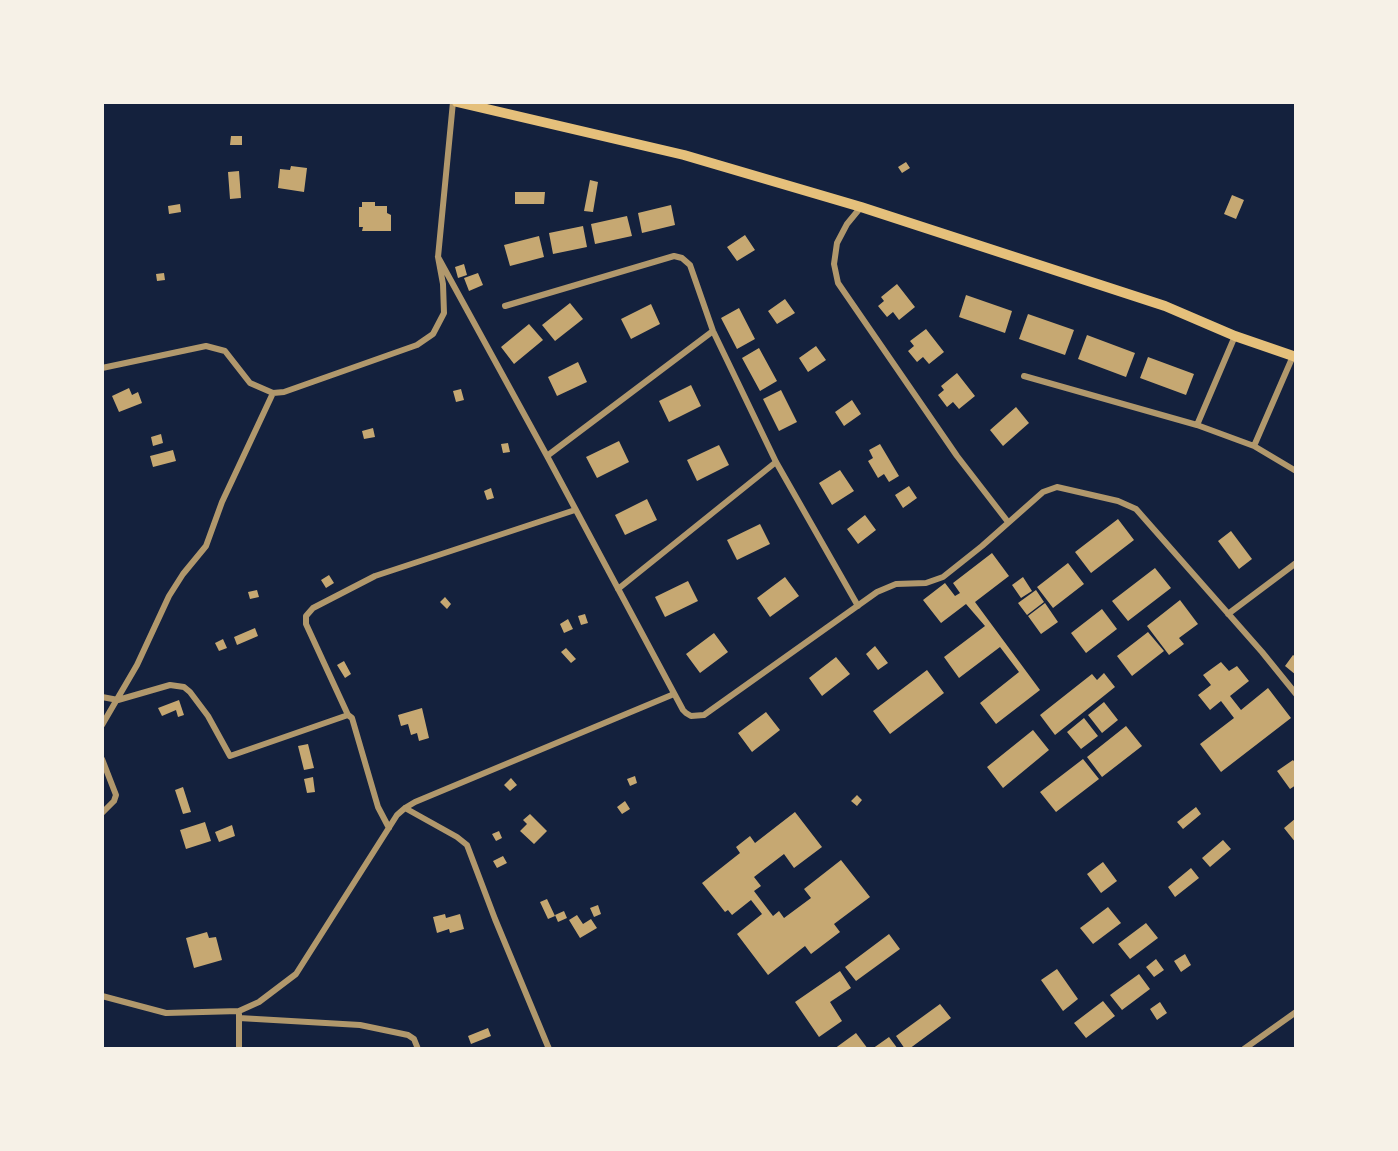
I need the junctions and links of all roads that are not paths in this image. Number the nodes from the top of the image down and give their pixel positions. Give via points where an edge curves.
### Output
1 (455, 102) edge
2 (861, 207) junction
3 (438, 257) junction
4 (505, 306) dead end
5 (714, 331) junction
6 (1235, 336) junction
7 (1295, 356) edge
8 (102, 368) edge
9 (1024, 376) dead end
10 (273, 393) junction
11 (1197, 425) junction
12 (1254, 446) junction
13 (547, 456) junction
14 (776, 462) junction
15 (1296, 471) edge
16 (575, 510) junction
17 (1008, 522) junction
18 (1296, 563) edge
19 (618, 590) junction
20 (858, 606) junction
21 (1228, 614) junction
22 (674, 694) junction
23 (1296, 694) edge
24 (102, 697) edge
25 (118, 700) junction
26 (348, 715) junction
27 (102, 725) edge
28 (102, 759) edge
29 (405, 808) junction
30 (102, 813) edge
31 (389, 828) junction
32 (102, 996) edge
33 (1296, 1012) edge
34 (239, 1014) junction
35 (238, 1049) edge
36 (418, 1049) edge
37 (549, 1049) edge
38 (1244, 1049) edge

1 - 2 main road via 673,153
1 - 3 street
2 - 6 main road via 1166,306
2 - 17 street via 837,243 834,264 838,283 957,456
3 - 10 street via 444,313 433,334 417,345
3 - 13 street
4 - 5 street via 674,256 690,265
5 - 13 street
5 - 14 street
6 - 7 main road
6 - 11 street
7 - 12 street
8 - 10 street via 206,346 225,351 250,383
9 - 11 street
10 - 25 street via 206,546 170,596
11 - 12 street
12 - 15 street
13 - 16 street
14 - 19 street
14 - 20 street
16 - 19 street
16 - 26 street via 375,576 313,608 306,616 306,624
17 - 20 street via 943,577 886,587
17 - 21 street via 1043,492 1057,487 1118,501 1136,509
18 - 21 street
19 - 22 street
20 - 22 street via 704,716 686,713
21 - 23 street
22 - 29 street
24 - 25 street
25 - 26 street via 170,685 184,687 208,716 230,756
25 - 27 street
26 - 31 street via 378,807
28 - 30 street via 116,795
29 - 31 street
29 - 37 street via 467,845
31 - 34 street via 296,974
32 - 34 street via 166,1013
33 - 38 street
34 - 35 street
34 - 36 street via 360,1025 408,1035

